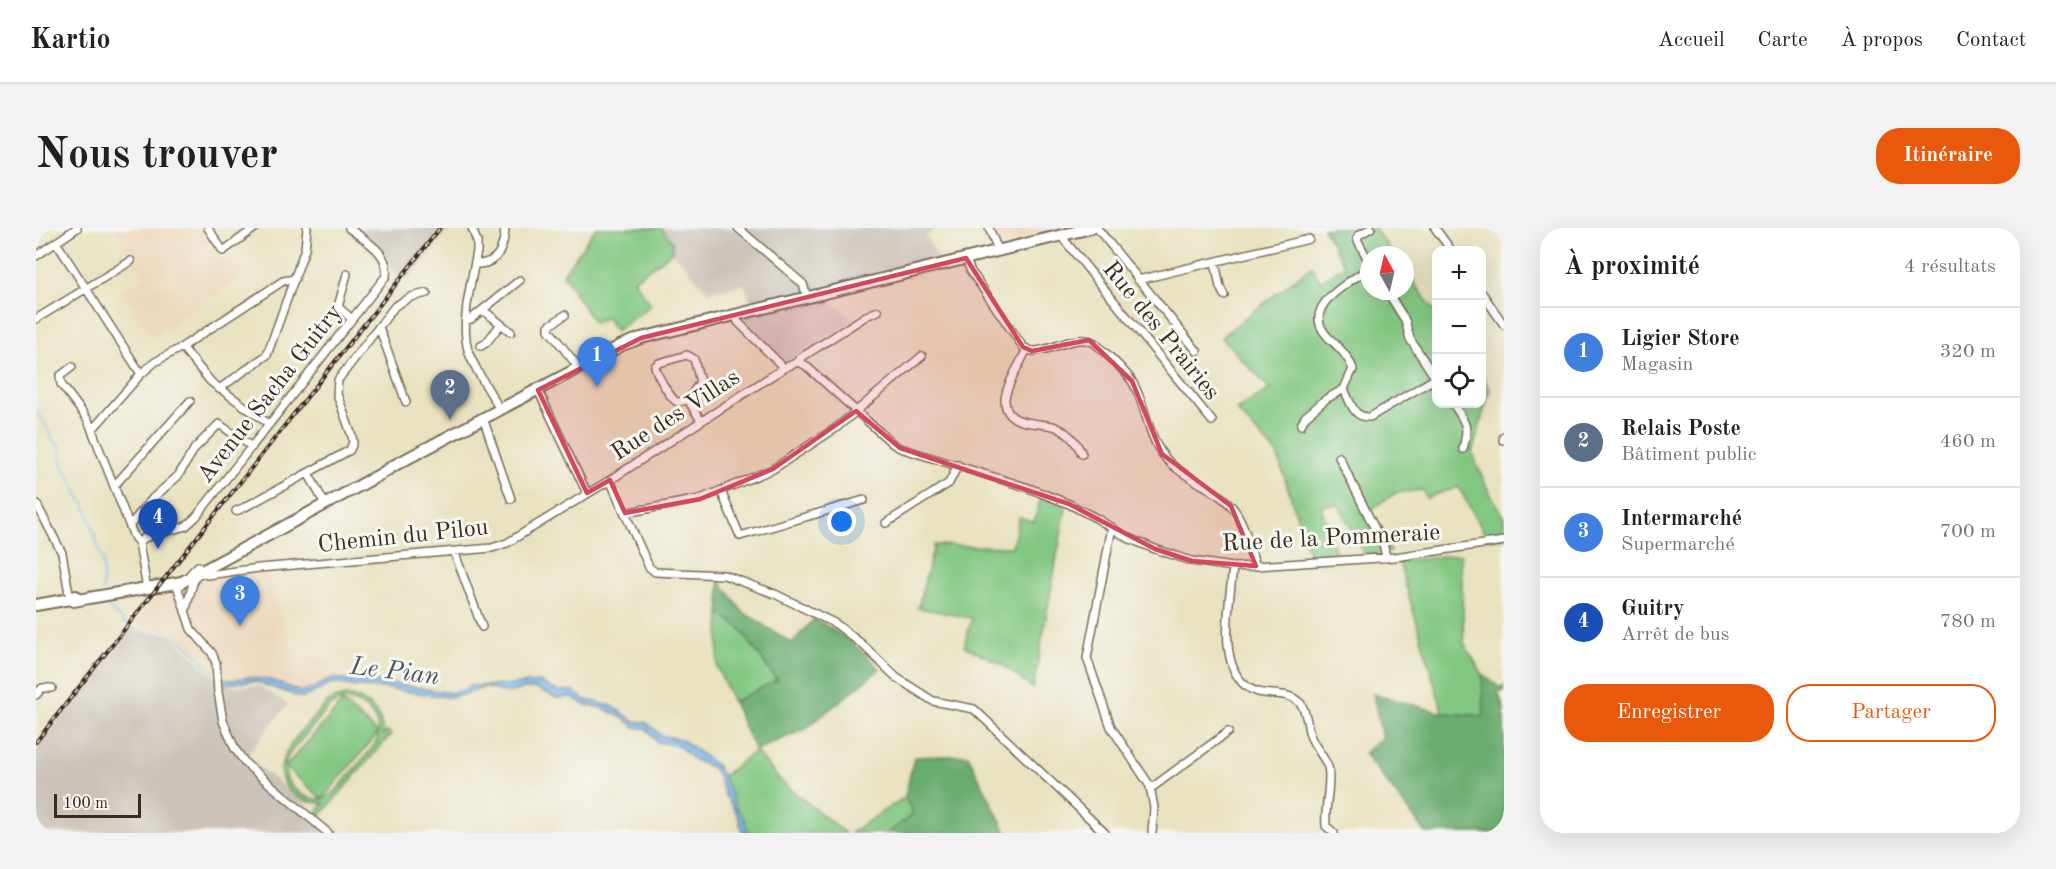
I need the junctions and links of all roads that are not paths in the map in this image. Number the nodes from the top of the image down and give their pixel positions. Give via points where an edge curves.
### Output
1 (77, 228) edge
2 (208, 228) edge
3 (255, 228) edge
4 (307, 228) edge
5 (349, 228) edge
6 (472, 228) edge
7 (505, 228) edge
8 (738, 228) edge
9 (989, 228) edge
10 (1091, 228) edge
11 (1097, 228) edge
12 (1371, 228) edge
13 (1435, 228) edge
14 (1061, 236) junction
15 (1308, 239) dead end
16 (56, 242) junction
17 (1361, 246) edge
18 (1448, 246) edge
19 (998, 250) junction
20 (36, 256) edge
21 (966, 258) junction
22 (131, 261) dead end
23 (1215, 262) junction
24 (475, 264) junction
25 (347, 274) dead end
26 (1360, 275) edge
27 (295, 279) junction
28 (520, 280) dead end
29 (1138, 280) junction
30 (87, 290) junction
31 (427, 293) dead end
32 (1224, 295) dead end
33 (807, 297) junction
34 (1486, 299) edge
35 (1393, 300) edge
36 (483, 310) junction
37 (878, 311) dead end
38 (735, 314) junction
39 (565, 315) dead end
40 (36, 320) edge
41 (352, 320) junction
42 (466, 320) junction
43 (501, 324) junction
44 (1504, 325) edge
45 (379, 327) junction
46 (511, 332) dead end
47 (481, 346) dead end
48 (182, 347) junction
49 (1027, 349) junction
50 (1197, 351) dead end
51 (922, 356) dead end
52 (798, 362) junction
53 (72, 367) dead end
54 (579, 368) junction
55 (784, 368) junction
56 (1432, 372) edge
57 (141, 374) junction
58 (1432, 380) edge
59 (219, 389) junction
60 (1344, 389) junction
61 (538, 390) junction
62 (688, 400) junction
63 (190, 401) dead end
64 (406, 402) dead end
65 (1456, 408) edge
66 (500, 410) junction
67 (856, 411) junction
68 (483, 418) junction
69 (701, 421) junction
70 (1212, 421) dead end
71 (269, 424) junction
72 (1301, 425) dead end
73 (92, 430) junction
74 (252, 447) junction
75 (1463, 449) dead end
76 (1082, 454) dead end
77 (1339, 457) dead end
78 (958, 465) junction
79 (308, 473) junction
80 (609, 480) junction
81 (114, 486) junction
82 (721, 490) junction
83 (587, 493) junction
84 (511, 499) dead end
85 (864, 500) dead end
86 (323, 502) junction
87 (36, 503) edge
88 (236, 511) dead end
89 (625, 513) junction
90 (886, 523) dead end
91 (130, 525) junction
92 (1112, 527) junction
93 (1504, 541) edge
94 (139, 543) junction
95 (454, 551) junction
96 (224, 556) junction
97 (1386, 558) junction
98 (215, 564) junction
99 (1256, 566) junction
100 (1233, 567) junction
101 (244, 570) junction
102 (195, 571) junction
103 (226, 573) junction
104 (146, 586) junction
105 (176, 586) junction
106 (70, 599) junction
107 (36, 605) edge
108 (185, 612) junction
109 (482, 627) dead end
110 (52, 688) dead end
111 (36, 694) edge
112 (1228, 732) dead end
113 (1150, 789) junction
114 (328, 833) edge
115 (1106, 833) edge
116 (1152, 833) edge
117 (1334, 833) edge

1 - 16 street
2 - 3 street via 223,251
4 - 27 street
5 - 41 street, Avenue Sacha Guitry via 380,252 387,267 386,276
6 - 24 street via 477,242
7 - 24 street via 504,246 494,258
8 - 33 street via 803,284
9 - 19 street
10 - 14 main road
11 - 29 street
12 - 17 street via 1359,235
13 - 18 street
14 - 19 main road
14 - 70 street, Rue des Prairies
15 - 23 street
16 - 20 street
16 - 30 street
19 - 21 main road
21 - 33 main road
21 - 49 street via 970,270
22 - 30 street
23 - 29 street
23 - 32 street
24 - 42 street
25 - 41 street via 338,307
26 - 60 street via 1325,301 1317,319 1353,369
27 - 48 street via 283,280
27 - 59 street via 267,354
28 - 36 street
29 - 50 street
30 - 40 street
30 - 57 street
31 - 45 street via 395,306
33 - 38 main road
34 - 44 street
35 - 56 street via 1405,320 1410,339
36 - 42 street
36 - 43 street
37 - 52 street
38 - 54 main road via 641,338
38 - 55 street via 738,322
39 - 54 street via 549,330
41 - 71 street, Avenue Sacha Guitry
42 - 66 street via 469,353
43 - 46 street
43 - 47 street
45 - 64 street
45 - 79 street via 337,384 352,446
48 - 57 street
48 - 59 street
49 - 76 street via 1007,392 1009,413 1017,421 1054,427 1067,434
49 - 99 street via 1079,340 1095,343 1132,381 1162,454 1231,506
51 - 67 street
52 - 55 street
52 - 67 street, Rue de la Pommeraie
53 - 73 street via 60,376 61,384
54 - 61 main road
55 - 69 street, Rue des Villas
57 - 73 street
58 - 60 street via 1362,418
59 - 71 street
60 - 72 street via 1326,399
61 - 66 main road
61 - 83 street
62 - 62 street via 700,382 694,359 687,356 655,366 673,400
62 - 69 street
63 - 81 street
65 - 75 street via 1468,432
66 - 68 main road
67 - 78 street, Rue de la Pommeraie via 893,444
67 - 82 street via 773,469
68 - 84 street
68 - 86 main road
69 - 80 street, Rue des Villas
71 - 74 street, Avenue Sacha Guitry
73 - 81 street
74 - 91 street via 219,424 195,448 178,476
74 - 94 street, Avenue Sacha Guitry via 196,518 186,526 144,538
77 - 97 street
78 - 90 street via 950,483
78 - 92 street, Rue de la Pommeraie via 1069,504
79 - 86 street
79 - 88 street
80 - 83 street, Rue des Villas
80 - 89 street
81 - 91 street
82 - 85 street via 740,536
82 - 89 street via 700,499
83 - 95 street, Chemin du Pilou via 507,543
86 - 96 main road
87 - 106 street via 62,552
89 - 115 street via 649,567 656,572 724,575 775,594 836,624 897,678 933,701 974,709
91 - 94 street
92 - 100 street, Rue de la Pommeraie via 1128,538 1192,561
92 - 113 street via 1087,658 1111,727
93 - 97 street, Rue de la Pommeraie
94 - 104 street
95 - 101 street, Chemin du Pilou
95 - 109 street
96 - 98 main road
96 - 101 street via 233,568
96 - 102 main road
97 - 99 street, Rue de la Pommeraie
98 - 102 main road
98 - 103 street
99 - 100 street, Rue de la Pommeraie
100 - 117 street via 1228,635 1232,669 1247,687 1282,694 1301,705 1318,753 1328,765 1326,826
101 - 103 street, Chemin du Pilou
102 - 103 street, Chemin du Pilou via 207,575
102 - 104 main road
102 - 105 main road
102 - 108 street
104 - 105 main road
104 - 106 main road
105 - 108 street
106 - 107 main road
108 - 114 street via 191,629 212,653 218,669 224,721 235,749 246,764
110 - 111 street via 42,688
112 - 113 street
113 - 116 street via 1154,808

